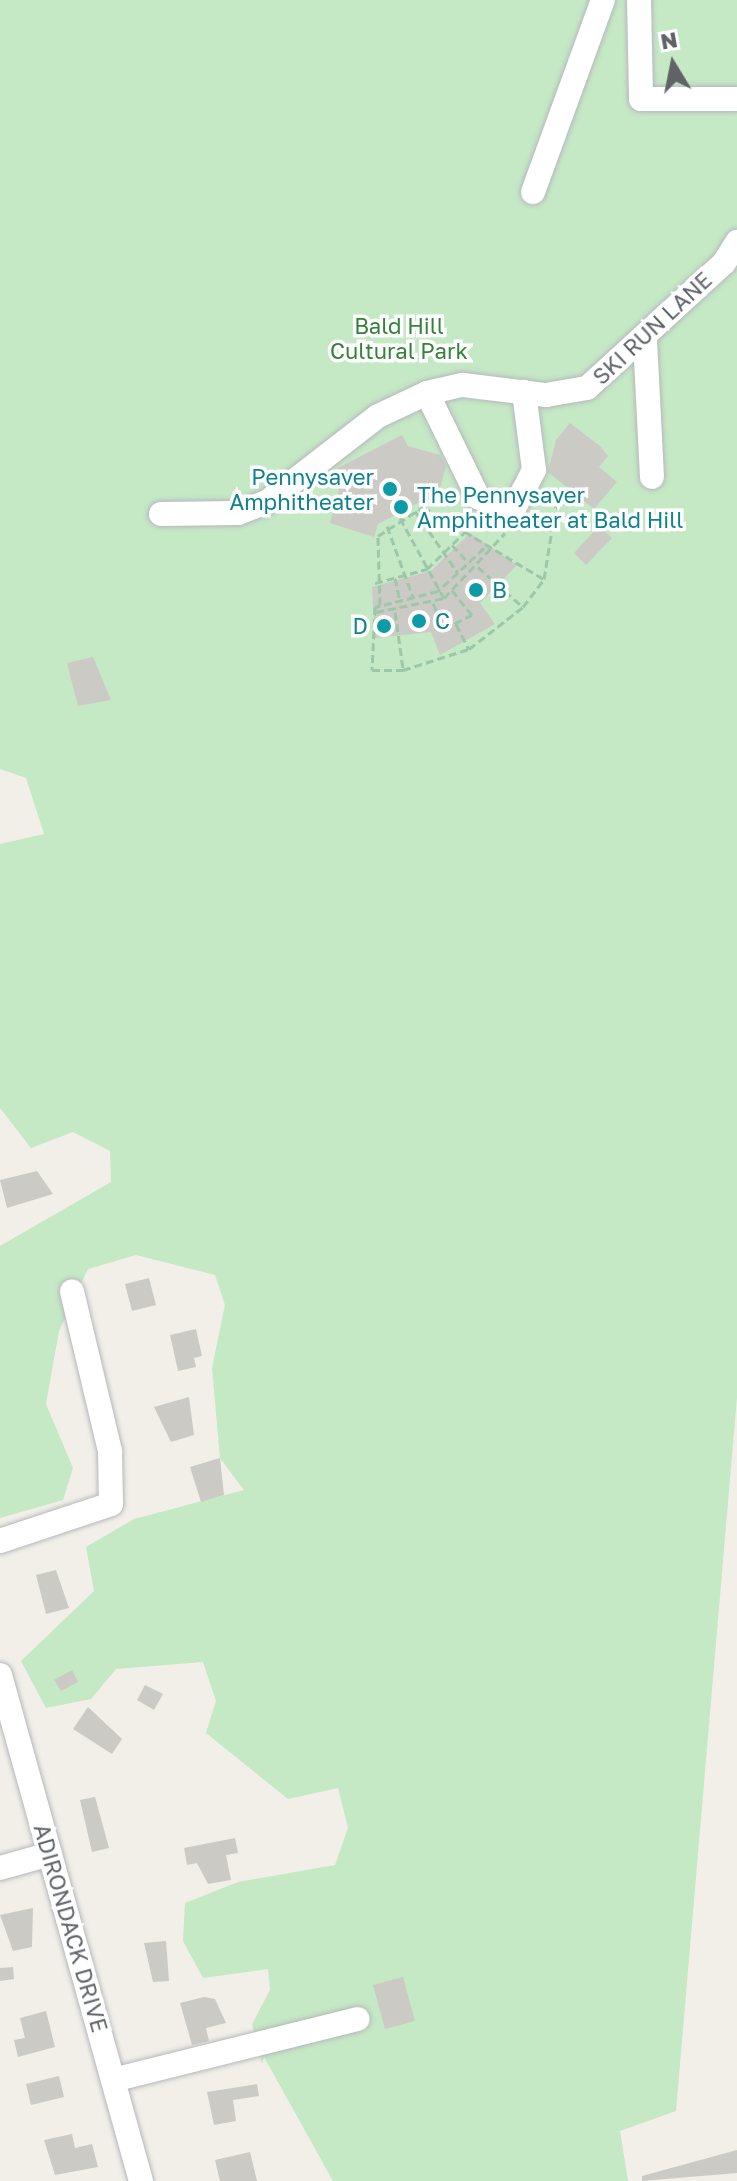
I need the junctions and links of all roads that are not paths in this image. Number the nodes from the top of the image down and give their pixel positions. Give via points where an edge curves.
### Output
1 (603, 0) edge
2 (639, 0) edge
3 (737, 99) edge
4 (533, 192) dead end
5 (737, 242) edge
6 (645, 339) junction
7 (524, 392) junction
8 (427, 393) junction
9 (652, 477) dead end
10 (161, 514) dead end
11 (72, 1291) dead end
12 (0, 1541) edge
13 (0, 1675) edge
14 (50, 1854) junction
15 (0, 1868) edge
16 (357, 2019) dead end
17 (113, 2080) junction
18 (141, 2181) edge

1 - 4 street
2 - 3 street via 641,99
5 - 6 street, SKI RUN LANE
6 - 7 street, SKI RUN LANE via 587,388 566,395
6 - 9 street
7 - 8 street, SKI RUN LANE via 463,385
7 - 8 street via 534,470 511,514 478,497
8 - 10 street, SKI RUN LANE via 378,416 267,502 238,513
11 - 12 street via 110,1451 111,1504
13 - 14 street, ADIRONDACK DRIVE
14 - 15 street
14 - 17 street, ADIRONDACK DRIVE
16 - 17 street
17 - 18 street, ADIRONDACK DRIVE

